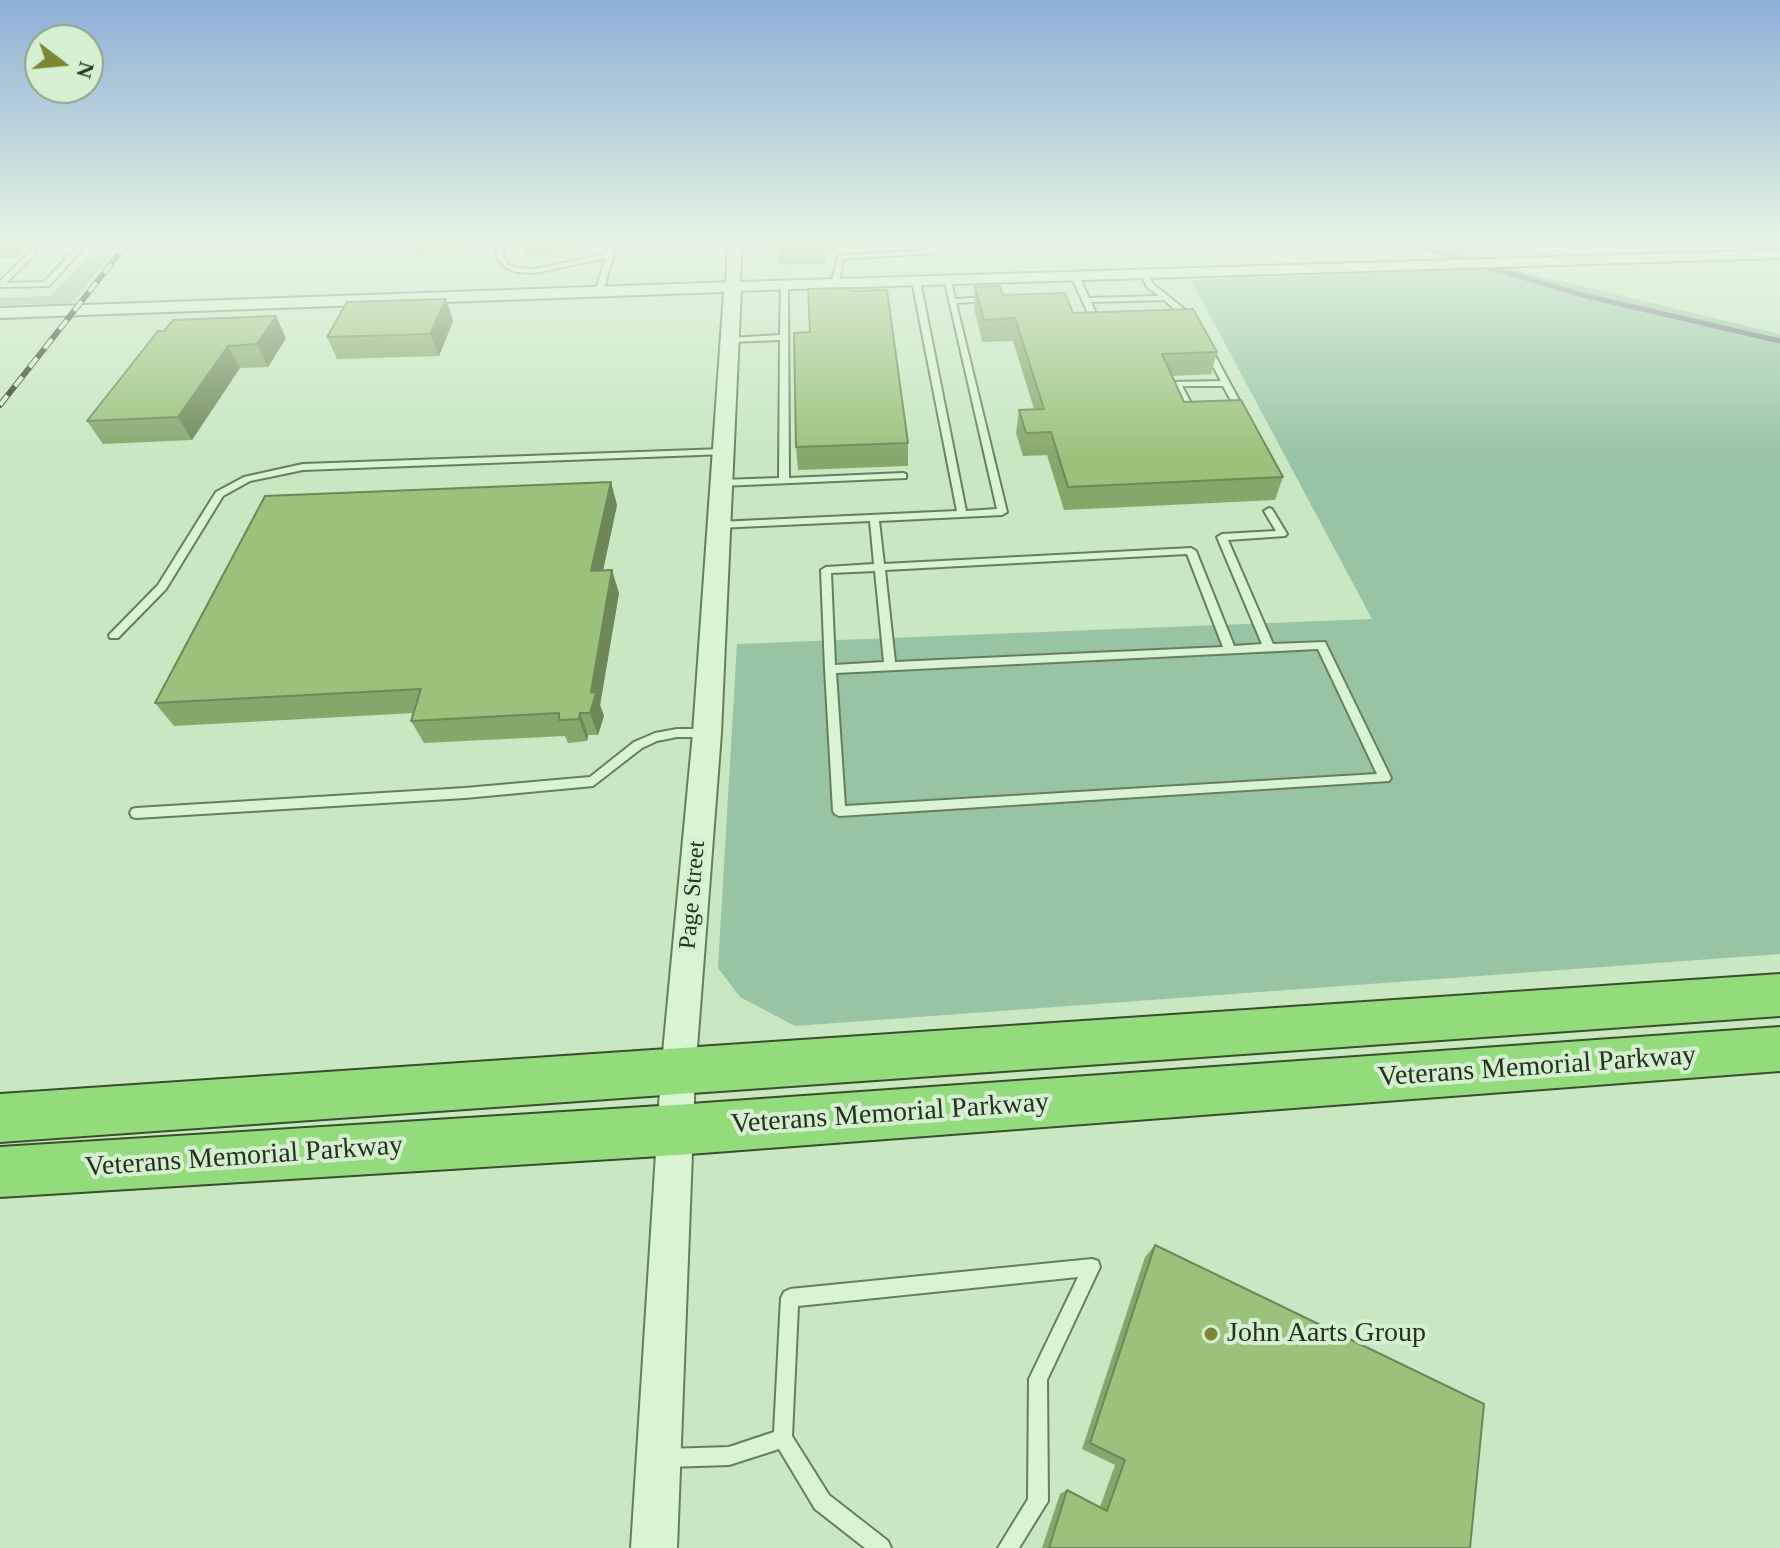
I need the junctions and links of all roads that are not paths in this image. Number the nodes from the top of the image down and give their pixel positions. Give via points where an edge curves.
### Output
1 (732, 313) edge
2 (785, 313) edge
3 (922, 313) edge
4 (955, 313) edge
5 (1092, 313) edge
6 (1185, 313) edge
7 (1188, 316) junction
8 (1172, 317) edge
9 (1110, 319) edge
10 (1195, 324) edge
11 (1201, 336) edge
12 (785, 337) junction
13 (730, 340) junction
14 (1226, 383) junction
15 (1226, 406) edge
16 (1238, 406) junction
17 (1213, 407) edge
18 (1245, 419) edge
19 (723, 452) junction
20 (903, 476) dead end
21 (784, 481) junction
22 (721, 483) junction
23 (1269, 511) dead end
24 (962, 514) junction
25 (874, 518) junction
26 (718, 525) junction
27 (880, 567) junction
28 (114, 635) dead end
29 (1269, 648) junction
30 (1230, 650) junction
31 (890, 666) junction
32 (830, 669) junction
33 (707, 733) junction
34 (136, 813) dead end
35 (1780, 995) edge
36 (1780, 1049) edge
37 (678, 1074) junction
38 (0, 1118) edge
39 (676, 1130) junction
40 (0, 1172) edge
41 (783, 1438) junction
42 (659, 1458) junction
43 (654, 1548) edge
44 (881, 1548) edge
45 (1008, 1548) edge

1 - 13 street, Page Street
2 - 12 lane
3 - 24 lane
4 - 24 lane via 1002,512
5 - 9 lane via 1095,320
6 - 7 lane
7 - 8 lane
7 - 10 lane
11 - 14 lane
12 - 13 lane
12 - 21 lane
13 - 19 street, Page Street
14 - 16 lane
14 - 17 lane via 1177,384 1189,408
15 - 16 lane
16 - 18 lane
19 - 22 street, Page Street
19 - 28 lane via 303,467 247,479 219,494 162,587
20 - 21 lane
21 - 22 lane
22 - 26 street, Page Street
23 - 29 lane via 1282,534 1222,537
24 - 25 lane
25 - 26 lane
25 - 27 lane
26 - 33 street, Page Street
27 - 30 lane via 1191,551
27 - 31 lane
27 - 32 lane via 826,570
29 - 30 lane
29 - 32 lane via 1321,645 1385,778 839,811
30 - 31 lane
31 - 32 lane
33 - 34 lane via 655,737 593,781
33 - 37 street, Page Street
35 - 37 highway
36 - 39 highway, Veterans Memorial Parkway
37 - 38 highway
37 - 39 street, Page Street
39 - 40 highway, Veterans Memorial Parkway
39 - 42 street, Page Street
41 - 42 lane via 729,1456
41 - 44 lane via 822,1502
41 - 45 lane via 790,1298 1092,1267 1038,1379 1038,1501
42 - 43 street, Page Street

